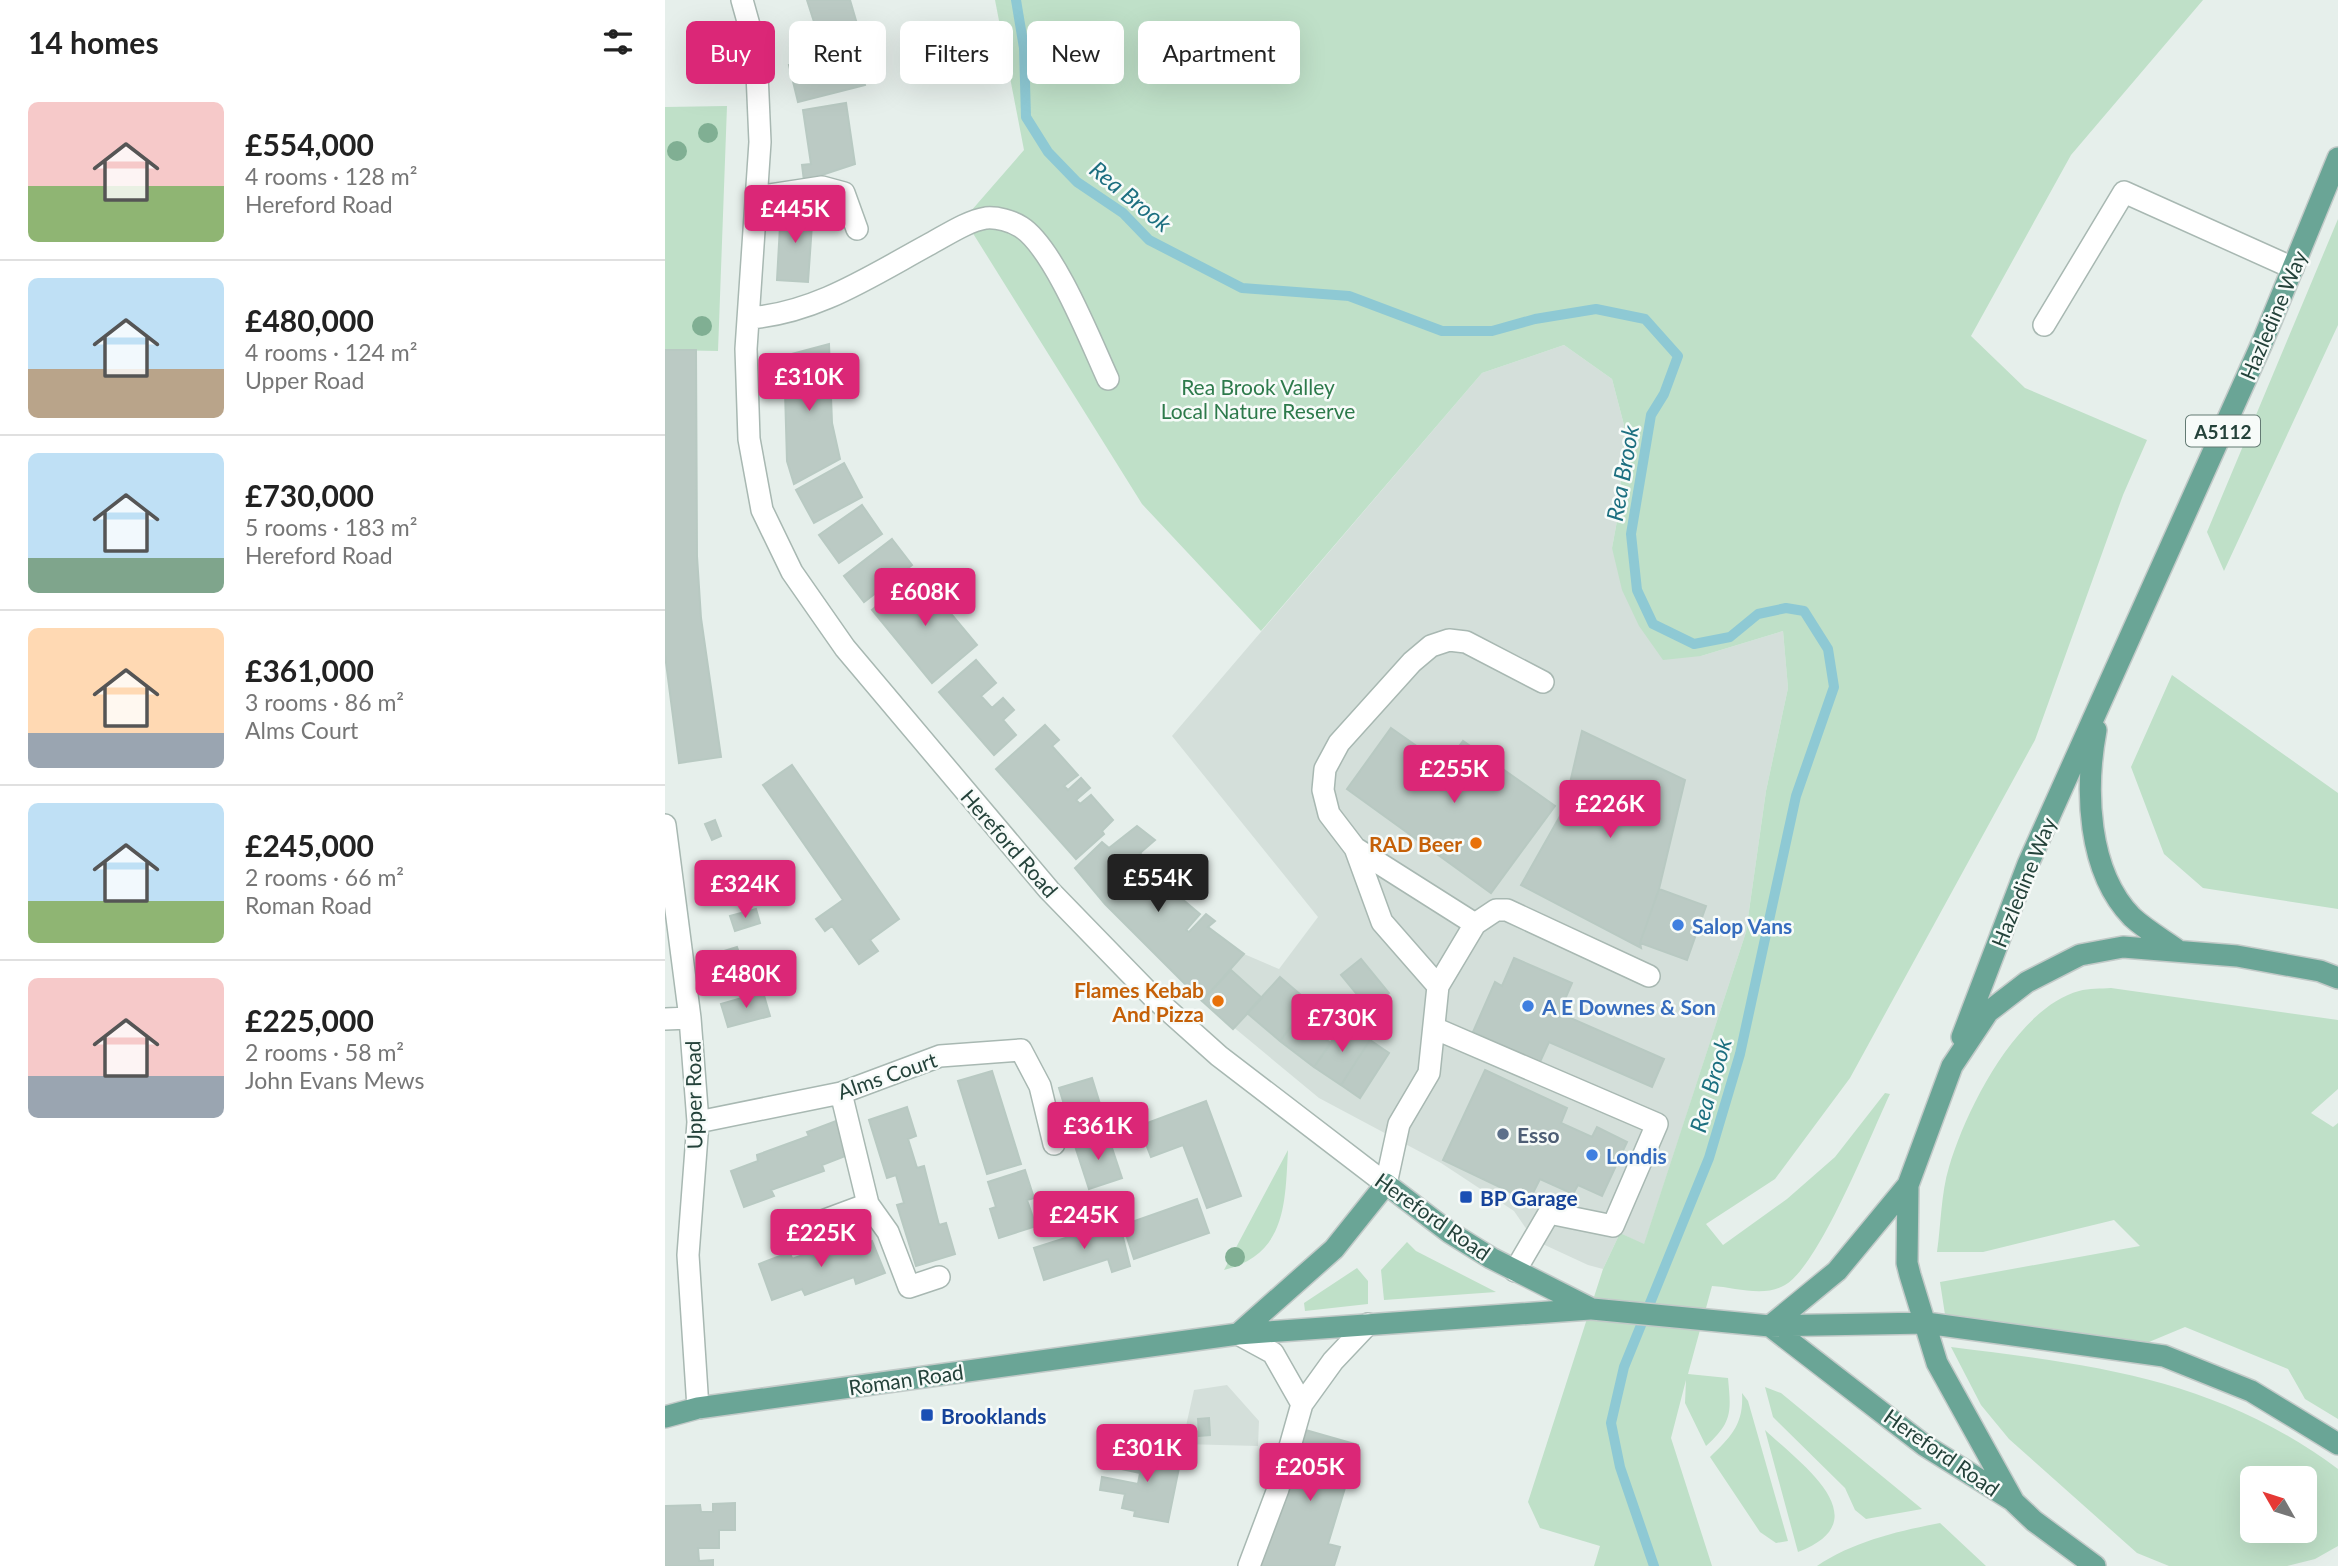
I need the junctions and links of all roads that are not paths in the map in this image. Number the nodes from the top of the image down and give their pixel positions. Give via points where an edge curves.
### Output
1 (742, 0) edge
2 (2338, 158) edge
3 (757, 197) junction
4 (856, 229) dead end
5 (2293, 268) junction
6 (748, 318) junction
7 (2043, 325) dead end
8 (1108, 379) dead end
9 (1543, 682) dead end
10 (2101, 701) junction
11 (665, 825) edge
12 (1355, 848) junction
13 (1475, 924) junction
14 (2176, 949) junction
15 (2332, 973) edge
16 (1649, 976) dead end
17 (1438, 986) junction
18 (690, 1018) junction
19 (665, 1019) edge
20 (1434, 1028) junction
21 (1952, 1066) junction
22 (841, 1093) junction
23 (698, 1122) junction
24 (1054, 1144) dead end
25 (1386, 1184) junction
26 (1908, 1185) junction
27 (868, 1204) junction
28 (825, 1220) dead end
29 (1515, 1271) junction
30 (939, 1277) dead end
31 (1592, 1309) junction
32 (1926, 1323) junction
33 (1368, 1324) junction
34 (1770, 1326) junction
35 (1238, 1334) junction
36 (1302, 1404) junction
37 (698, 1408) junction
38 (665, 1417) edge
39 (2338, 1444) edge
40 (2014, 1502) junction
41 (2085, 1563) edge
42 (1249, 1566) edge

1 - 3 street, Hereford Road via 756,50
2 - 5 main road, Hazledine Way / A5112
3 - 4 street via 822,187 844,193
3 - 6 street, Hereford Road
5 - 7 street via 2124,192
5 - 10 main road, Hazledine Way / A5112
6 - 8 street via 770,317 828,299 947,235 984,218 995,218 1023,228 1037,243
6 - 25 street, Hereford Road via 749,439 762,510 792,572 845,648 1049,890 1152,996 1219,1056
9 - 12 street via 1466,642 1449,640 1431,646 1412,662 1339,743 1325,769 1323,790 1329,814
10 - 14 main road, Hazledine Way / A5112 via 2092,754 2096,845 2105,876 2131,916
10 - 21 main road, Hazledine Way / A5112 via 2028,864
11 - 18 street, Upper Road
12 - 13 street
12 - 17 street via 1382,922
13 - 16 street via 1496,910 1507,910
13 - 17 street
14 - 15 main road
14 - 21 main road via 2123,947 2080,955 2027,982 1988,1012
17 - 20 street
18 - 19 street
18 - 23 street, Upper Road
20 - 25 street via 1429,1073 1399,1124
20 - 29 street via 1657,1124 1613,1226 1549,1213
21 - 26 main road
22 - 23 street, Alms Court
22 - 24 street, Alms Court via 940,1056 1021,1050 1040,1086
22 - 27 street
23 - 37 street, Upper Road via 688,1255
25 - 29 main road, Hereford Road via 1449,1232
25 - 35 main road via 1334,1249
26 - 32 main road via 1907,1263
26 - 34 main road via 1837,1271
27 - 28 street
27 - 30 street via 888,1232 909,1287
29 - 31 main road, Hereford Road
31 - 33 main road, Roman Road
31 - 34 main road, Hereford Road
32 - 34 main road
32 - 39 main road via 2164,1356 2251,1391
32 - 40 main road via 1937,1363
33 - 35 main road, Roman Road
33 - 36 street
34 - 40 main road, Hereford Road via 1924,1446
35 - 36 street via 1273,1353
35 - 37 main road, Roman Road
36 - 42 street via 1278,1489
37 - 38 main road, Roman Road
40 - 41 main road

